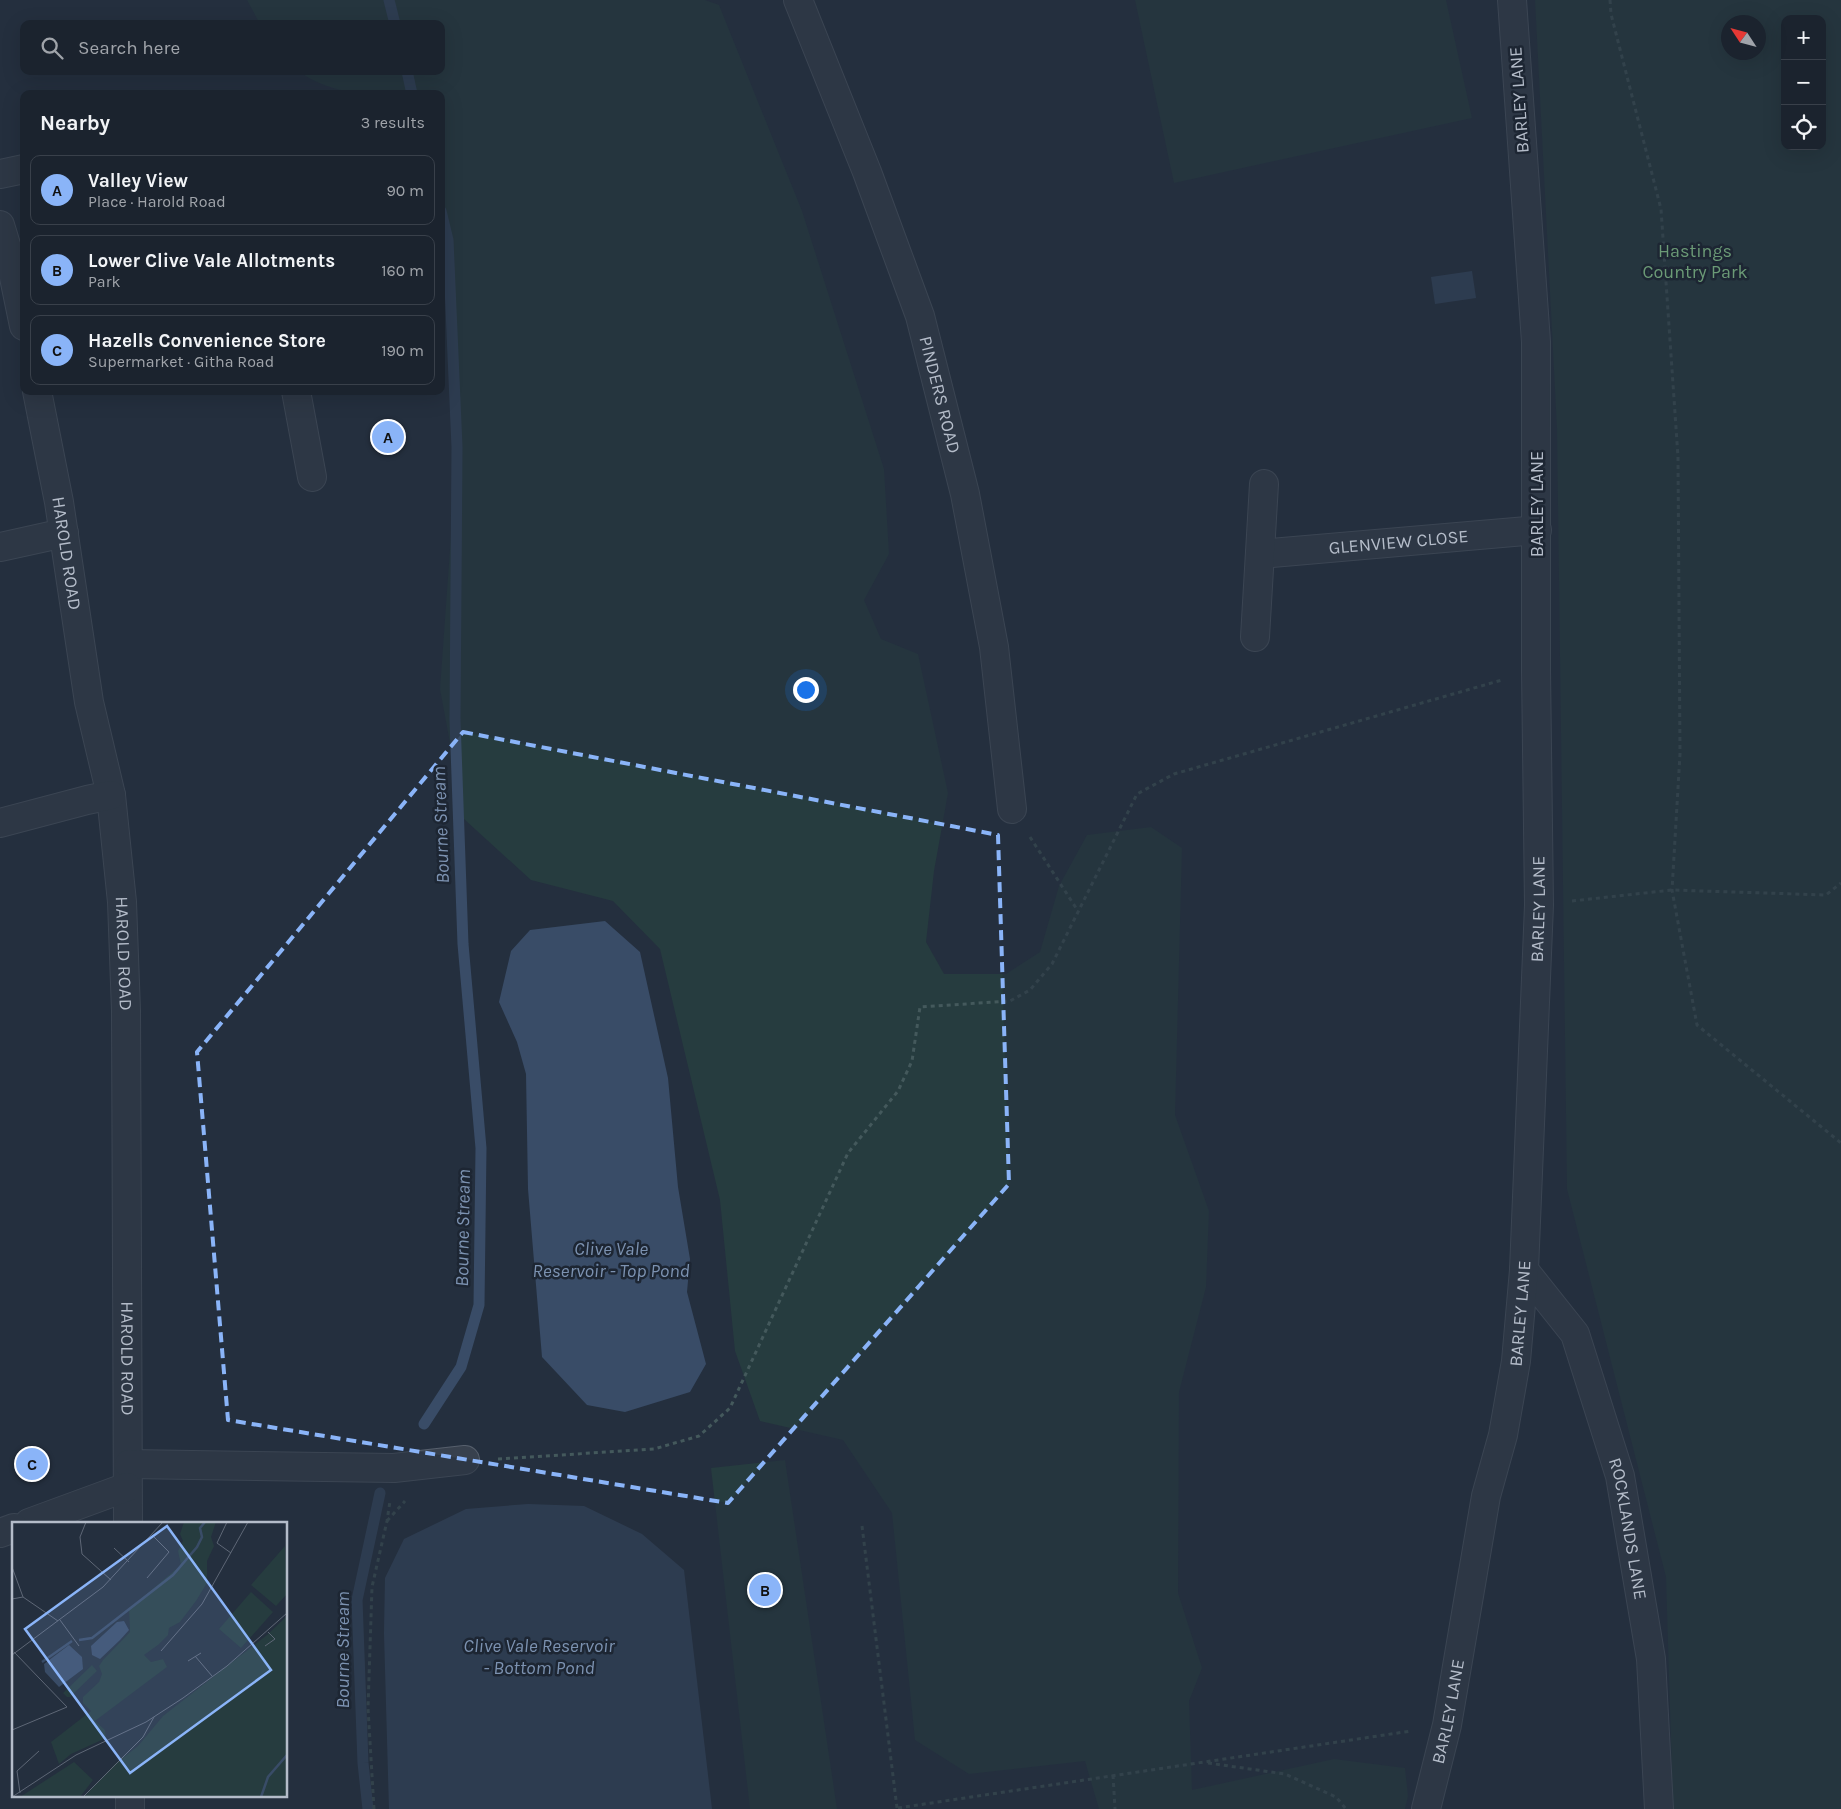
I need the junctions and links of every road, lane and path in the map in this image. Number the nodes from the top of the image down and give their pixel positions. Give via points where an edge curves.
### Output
1 (798, 0) edge
2 (1512, 0) edge
3 (1610, 0) edge
4 (20, 170) edge
5 (0, 174) edge
6 (0, 225) edge
7 (20, 307) edge
8 (38, 395) edge
9 (297, 395) edge
10 (312, 477) dead end
11 (1264, 484) dead end
12 (1537, 530) junction
13 (64, 533) junction
14 (0, 547) edge
15 (1260, 554) junction
16 (1255, 637) dead end
17 (1536, 670) junction
18 (111, 795) junction
19 (1012, 809) joint
20 (0, 823) edge
21 (1841, 883) edge
22 (1672, 890) junction
23 (1539, 905) junction
24 (1078, 912) junction
25 (1841, 1143) edge
26 (1524, 1270) junction
27 (465, 1460) joint
28 (394, 1468) junction
29 (128, 1475) junction
30 (30, 1522) edge
31 (128, 1522) edge
32 (862, 1526) dead end
33 (12, 1529) edge
34 (0, 1533) edge
35 (1447, 1725) junction
36 (1203, 1762) junction
37 (1114, 1775) junction
38 (130, 1796) edge
39 (898, 1808) edge
40 (130, 1809) edge
41 (374, 1809) edge
42 (1115, 1809) edge
43 (1346, 1809) edge
44 (1426, 1809) edge
45 (1659, 1809) edge

1 - 19 street, PINDERS ROAD via 920,316 965,494 992,638
2 - 12 street, BARLEY LANE via 1536,342
3 - 22 path via 1661,209 1678,457 1680,754
4 - 5 street
6 - 7 street
8 - 13 street, HAROLD ROAD
9 - 10 street
11 - 15 street
12 - 15 street, GLENVIEW CLOSE
12 - 17 street, BARLEY LANE
13 - 14 street
13 - 18 street, HAROLD ROAD via 89,702
15 - 16 street
17 - 23 street, BARLEY LANE
17 - 24 path via 1174,774 1137,794
18 - 20 street
18 - 29 street, HAROLD ROAD via 122,902 126,1011
19 - 24 path
21 - 22 path via 1826,895
22 - 23 path
22 - 25 path via 1697,1025
23 - 26 street, BARLEY LANE
24 - 27 path via 1052,964 1030,990 1010,1001 920,1007 912,1061 898,1091 848,1153 730,1408 699,1436 654,1450
26 - 35 street, BARLEY LANE via 1516,1361 1503,1435 1486,1496
26 - 45 street, ROCKLANDS LANE via 1575,1334 1620,1476 1651,1659
27 - 28 street
28 - 29 street
28 - 41 path via 387,1521 372,1587 368,1708
29 - 30 street
29 - 31 street, HAROLD ROAD
32 - 39 path
33 - 34 street
35 - 36 path
35 - 44 street, BARLEY LANE
36 - 37 path
36 - 43 path via 1284,1774 1336,1797
37 - 39 path
37 - 42 path
38 - 40 street

